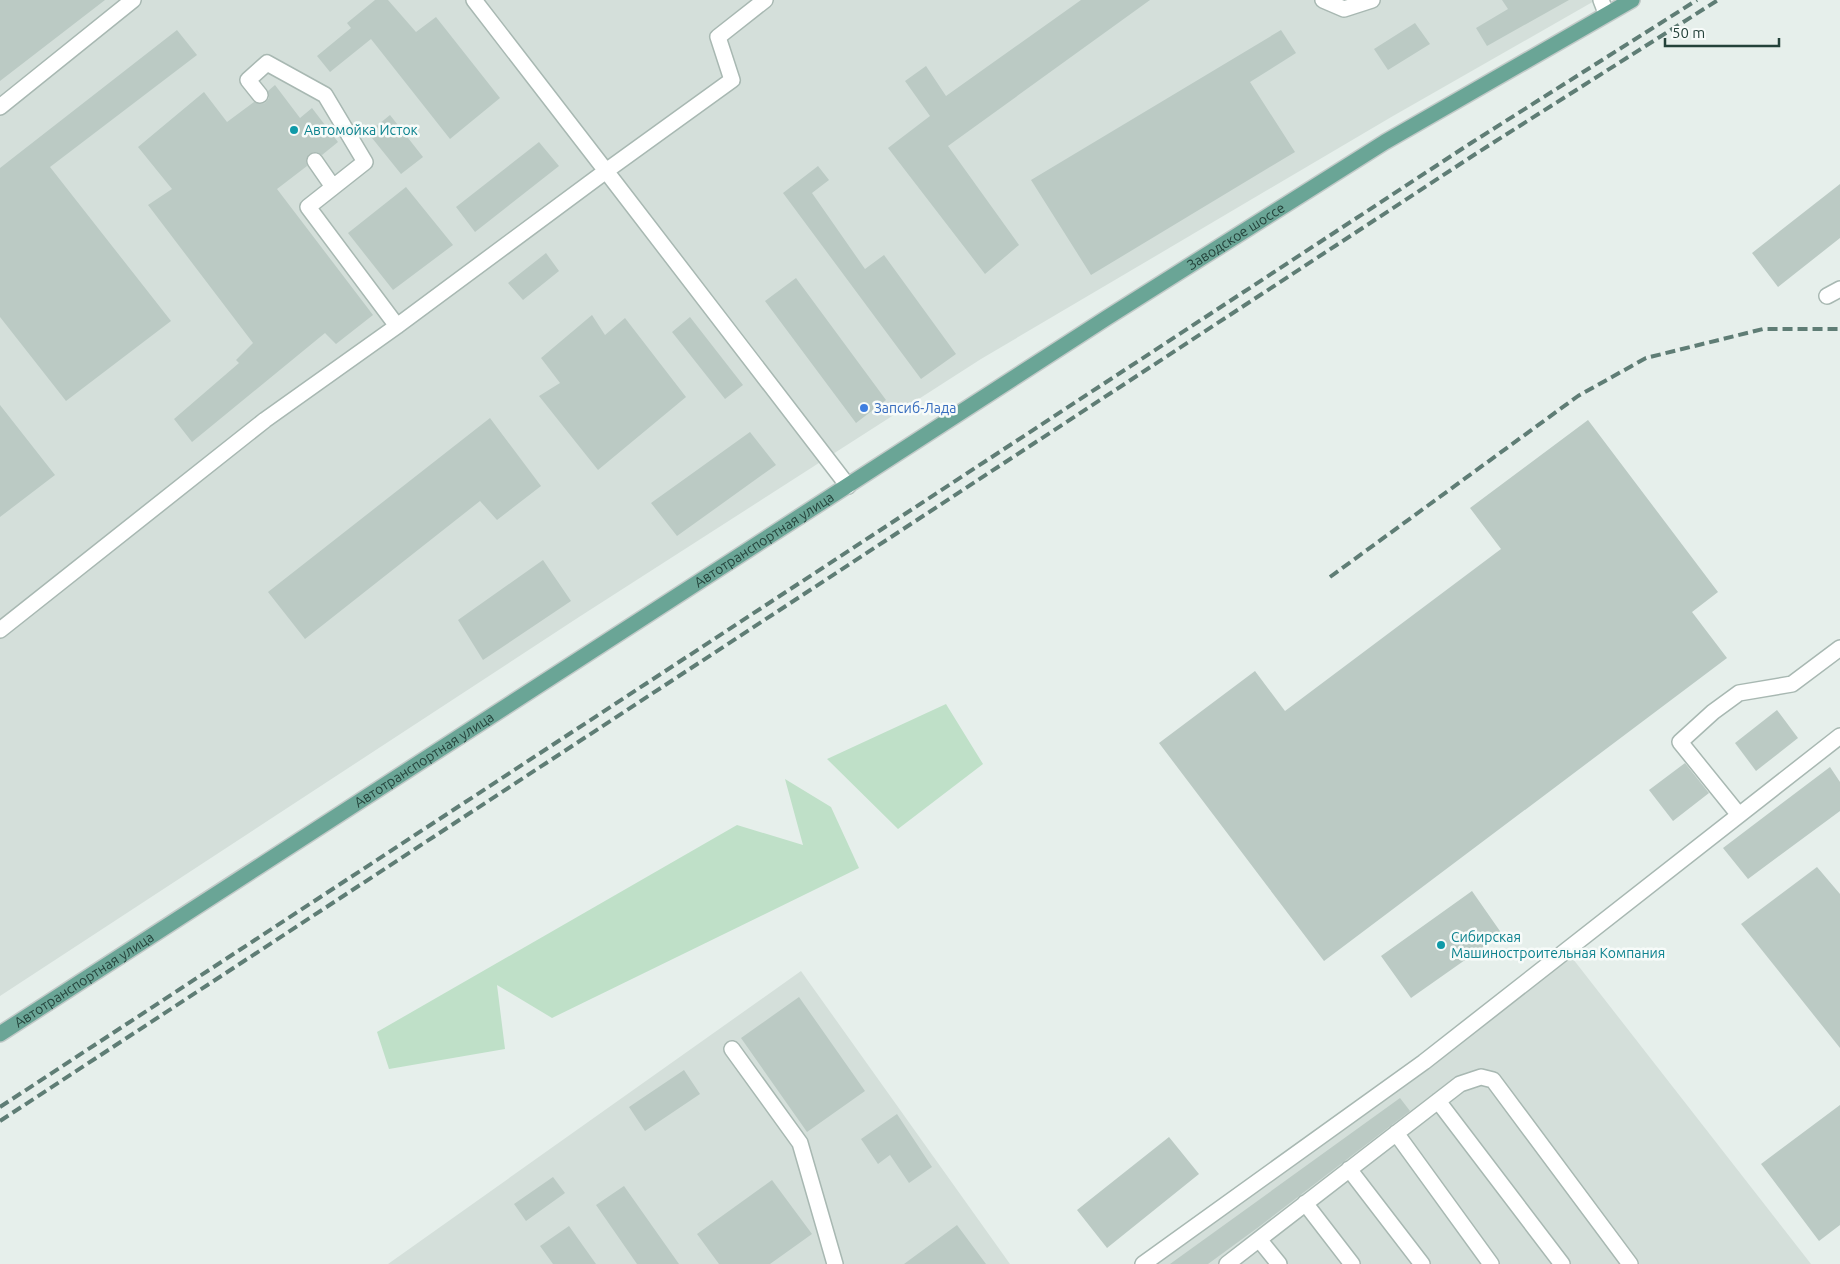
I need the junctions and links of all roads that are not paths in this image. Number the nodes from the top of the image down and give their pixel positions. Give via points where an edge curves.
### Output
1 (133, 0) edge
2 (474, 0) edge
3 (765, 0) edge
4 (1323, 0) edge
5 (1372, 0) edge
6 (1632, 0) edge
7 (1604, 7) edge
8 (260, 95) dead end
9 (0, 107) edge
10 (315, 161) dead end
11 (606, 171) junction
12 (333, 187) junction
13 (1840, 289) edge
14 (1827, 296) dead end
15 (397, 326) junction
16 (848, 486) junction
17 (0, 630) edge
18 (1840, 648) edge
19 (1840, 736) edge
20 (1738, 815) junction
21 (0, 1034) edge
22 (732, 1049) dead end
23 (1438, 1101) junction
24 (1396, 1133) junction
25 (1349, 1169) junction
26 (1305, 1203) junction
27 (1262, 1243) dead end
28 (835, 1264) edge
29 (1144, 1264) edge
30 (1228, 1264) edge
31 (1279, 1264) edge
32 (1352, 1264) edge
33 (1422, 1264) edge
34 (1491, 1264) edge
35 (1562, 1264) edge
36 (1630, 1264) edge

1 - 9 lane
2 - 11 lane
3 - 11 lane via 718,37 732,80
4 - 5 lane via 1344,9
6 - 7 main road, Заводское шоссе
7 - 16 main road, Заводское шоссе via 1108,317
8 - 12 lane via 248,80 267,64 325,95 365,162
10 - 12 lane
11 - 15 lane
11 - 16 lane
12 - 15 lane via 308,207
13 - 14 lane
15 - 17 lane via 265,420
16 - 21 main road, Автотранспортная улица
18 - 20 lane via 1792,684 1739,694 1680,742
19 - 20 lane
20 - 29 lane via 1424,1062
22 - 28 lane via 800,1143
23 - 24 lane
23 - 35 lane
23 - 36 lane via 1460,1084 1481,1077 1493,1080
24 - 25 lane
24 - 34 lane
25 - 26 lane
25 - 33 lane
26 - 30 lane
26 - 32 lane
27 - 31 lane

